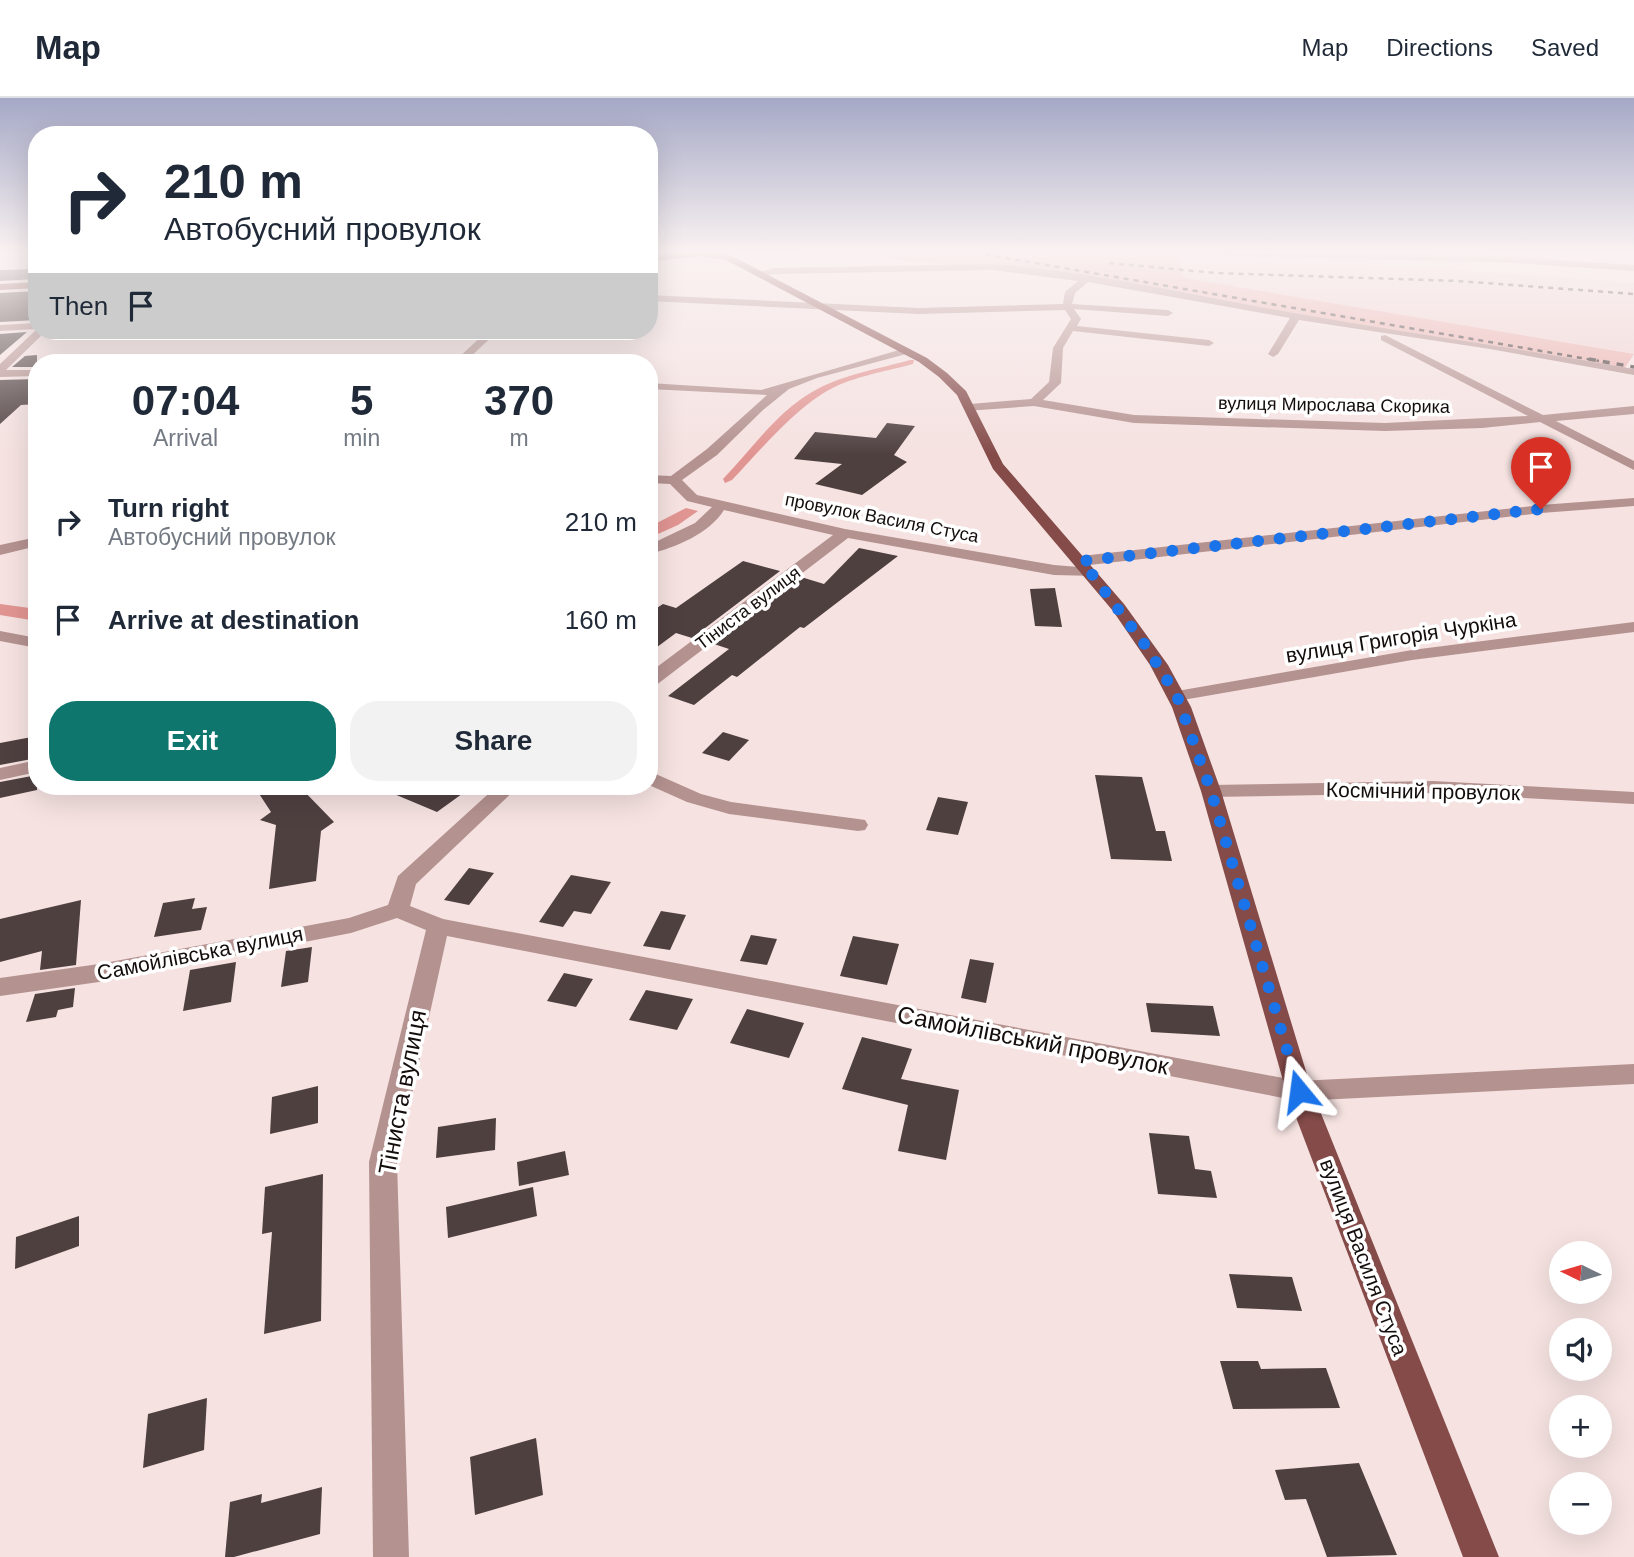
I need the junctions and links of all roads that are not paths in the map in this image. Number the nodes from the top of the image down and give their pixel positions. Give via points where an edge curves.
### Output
1 (844, 319) edge
2 (1076, 319) edge
3 (1294, 319) edge
4 (1313, 319) edge
5 (28, 327) edge
6 (0, 328) edge
7 (1070, 328) junction
8 (1367, 329) junction
9 (32, 340) edge
10 (483, 340) edge
11 (1209, 344) dead end
12 (906, 351) junction
13 (468, 354) edge
14 (1273, 354) dead end
15 (0, 372) edge
16 (1634, 372) edge
17 (28, 373) edge
18 (658, 387) edge
19 (785, 387) junction
20 (1034, 402) junction
21 (970, 408) junction
22 (1634, 410) edge
23 (1541, 418) junction
24 (1634, 466) edge
25 (658, 479) edge
26 (674, 480) junction
27 (1634, 502) edge
28 (720, 505) junction
29 (845, 533) junction
30 (28, 543) edge
31 (658, 546) edge
32 (0, 550) edge
33 (1086, 567) junction
34 (1634, 627) edge
35 (0, 636) edge
36 (28, 641) edge
37 (658, 675) edge
38 (1177, 696) junction
39 (28, 768) edge
40 (0, 774) edge
41 (658, 781) edge
42 (1211, 791) junction
43 (499, 795) edge
44 (1634, 798) edge
45 (858, 825) dead end
46 (398, 910) junction
47 (438, 926) junction
48 (0, 986) edge
49 (1634, 1074) edge
50 (1299, 1091) junction
51 (391, 1557) edge
52 (1481, 1557) edge

1 - 12 main road, вулиця Василя Стуса
2 - 7 street
3 - 14 street
4 - 8 street
5 - 6 street
7 - 11 street
7 - 20 street via 1058,348 1055,383
8 - 16 street
8 - 23 street
9 - 15 street
10 - 13 street
12 - 19 street
12 - 21 main road, вулиця Василя Стуса via 941,372
15 - 17 street
18 - 19 street via 761,393
19 - 26 street
20 - 21 street, вулиця Мирослава Скорика
20 - 23 street, вулиця Мирослава Скорика via 1134,419 1372,426
21 - 33 main road, вулиця Василя Стуса via 984,444 1003,473
22 - 23 street, вулиця Мирослава Скорика
23 - 24 street
25 - 26 street
26 - 28 street, провулок Василя Стуса via 692,498
27 - 33 street, провулок Василя Стуса via 1528,511
28 - 29 street, провулок Василя Стуса
28 - 31 street via 718,513
29 - 33 street, провулок Василя Стуса via 1055,570
29 - 37 street, Тіниста вулиця
30 - 32 street
33 - 38 main road, вулиця Василя Стуса
34 - 38 street, вулиця Григорія Чуркіна via 1412,655
35 - 36 street
38 - 42 main road, вулиця Василя Стуса
39 - 40 street
41 - 45 street via 729,808
42 - 44 street, Космічний провулок via 1433,787
42 - 50 main road, вулиця Василя Стуса
43 - 46 street via 406,881
46 - 47 street
46 - 48 street, Самойлівська вулиця via 351,925
47 - 50 street, Самойлівський провулок
47 - 51 street, Тіниста вулиця via 383,1162
49 - 50 street, Самойлівський провулок
50 - 52 main road, вулиця Василя Стуса

